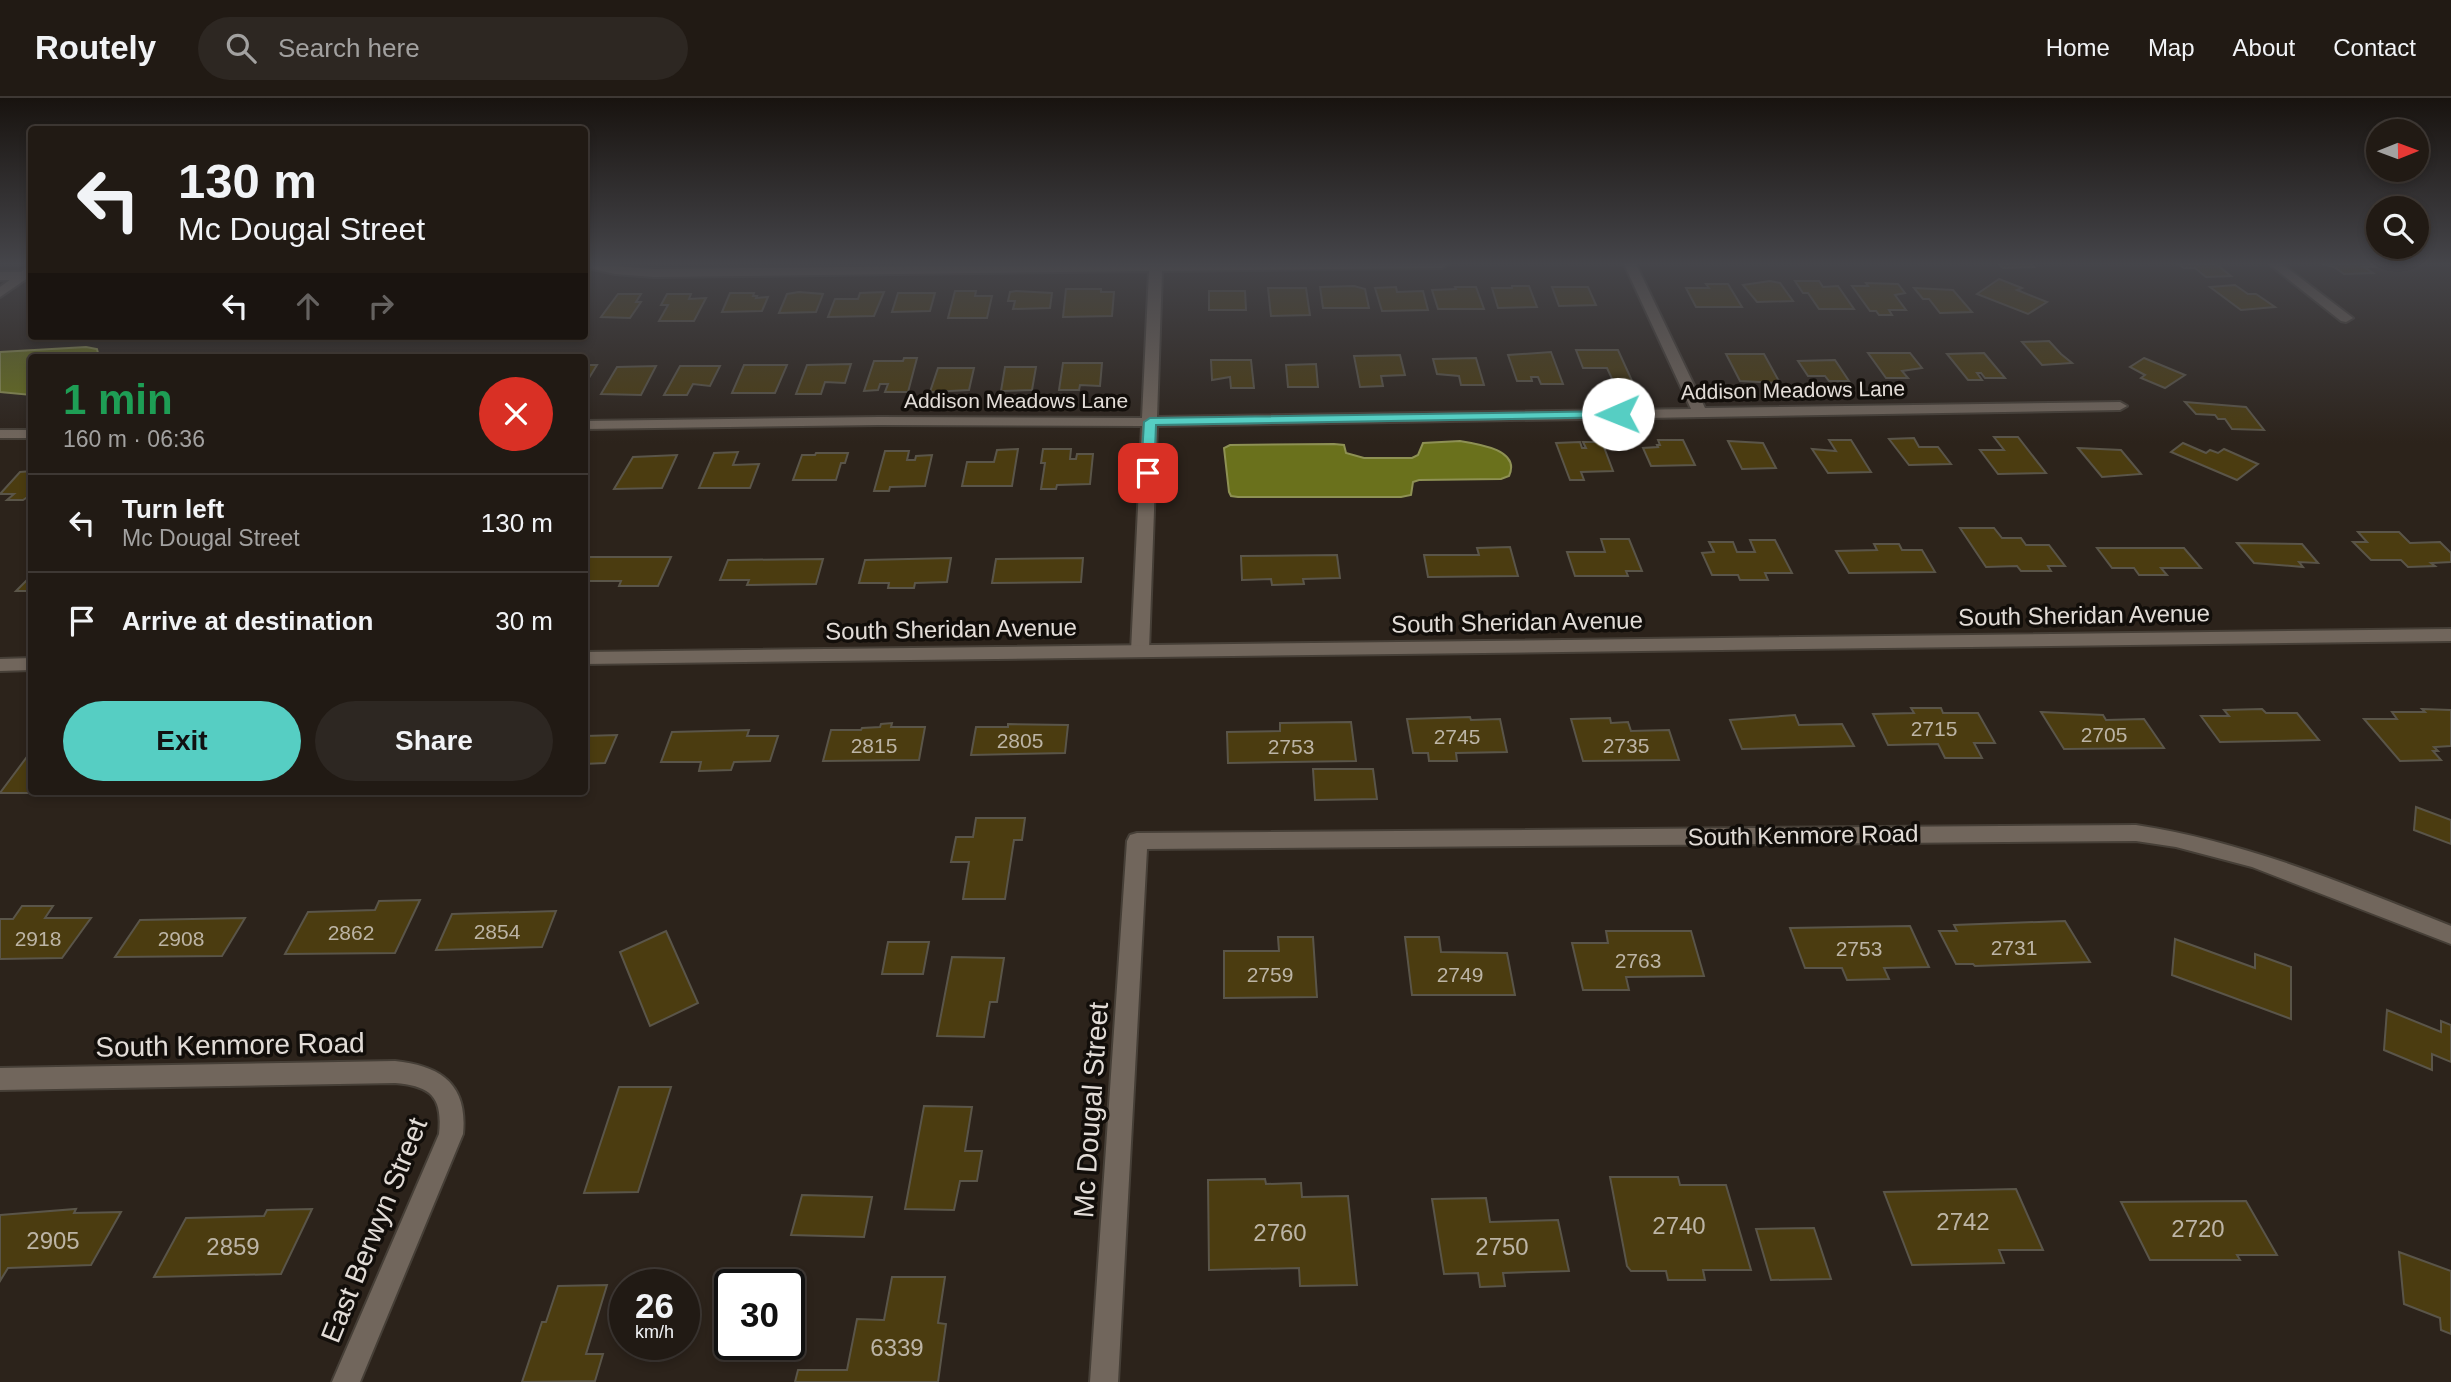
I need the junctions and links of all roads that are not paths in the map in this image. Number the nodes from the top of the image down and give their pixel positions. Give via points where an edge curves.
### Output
1 (1154, 324) edge
2 (1658, 324) edge
3 (2120, 406) dead end
4 (1700, 413) junction
5 (1150, 422) junction
6 (588, 425) edge
7 (0, 434) edge
8 (28, 434) edge
9 (2451, 635) edge
10 (1140, 651) junction
11 (588, 658) edge
12 (0, 664) edge
13 (28, 664) edge
14 (1137, 841) joint
15 (2451, 935) edge
16 (0, 1079) edge
17 (450, 1101) joint
18 (346, 1382) edge
19 (1104, 1382) edge

1 - 5 street
2 - 4 street
3 - 4 street, Addison Meadows Lane
4 - 5 street, Addison Meadows Lane
5 - 6 street, Addison Meadows Lane
5 - 10 street
7 - 8 street
9 - 10 street, South Sheridan Avenue
10 - 11 street, South Sheridan Avenue
12 - 13 street
14 - 15 street, South Kenmore Road via 2128,832 2219,849
14 - 19 street, Mc Dougal Street
16 - 17 street, South Kenmore Road via 395,1072 429,1079
17 - 18 street, East Berwyn Street via 451,1134

